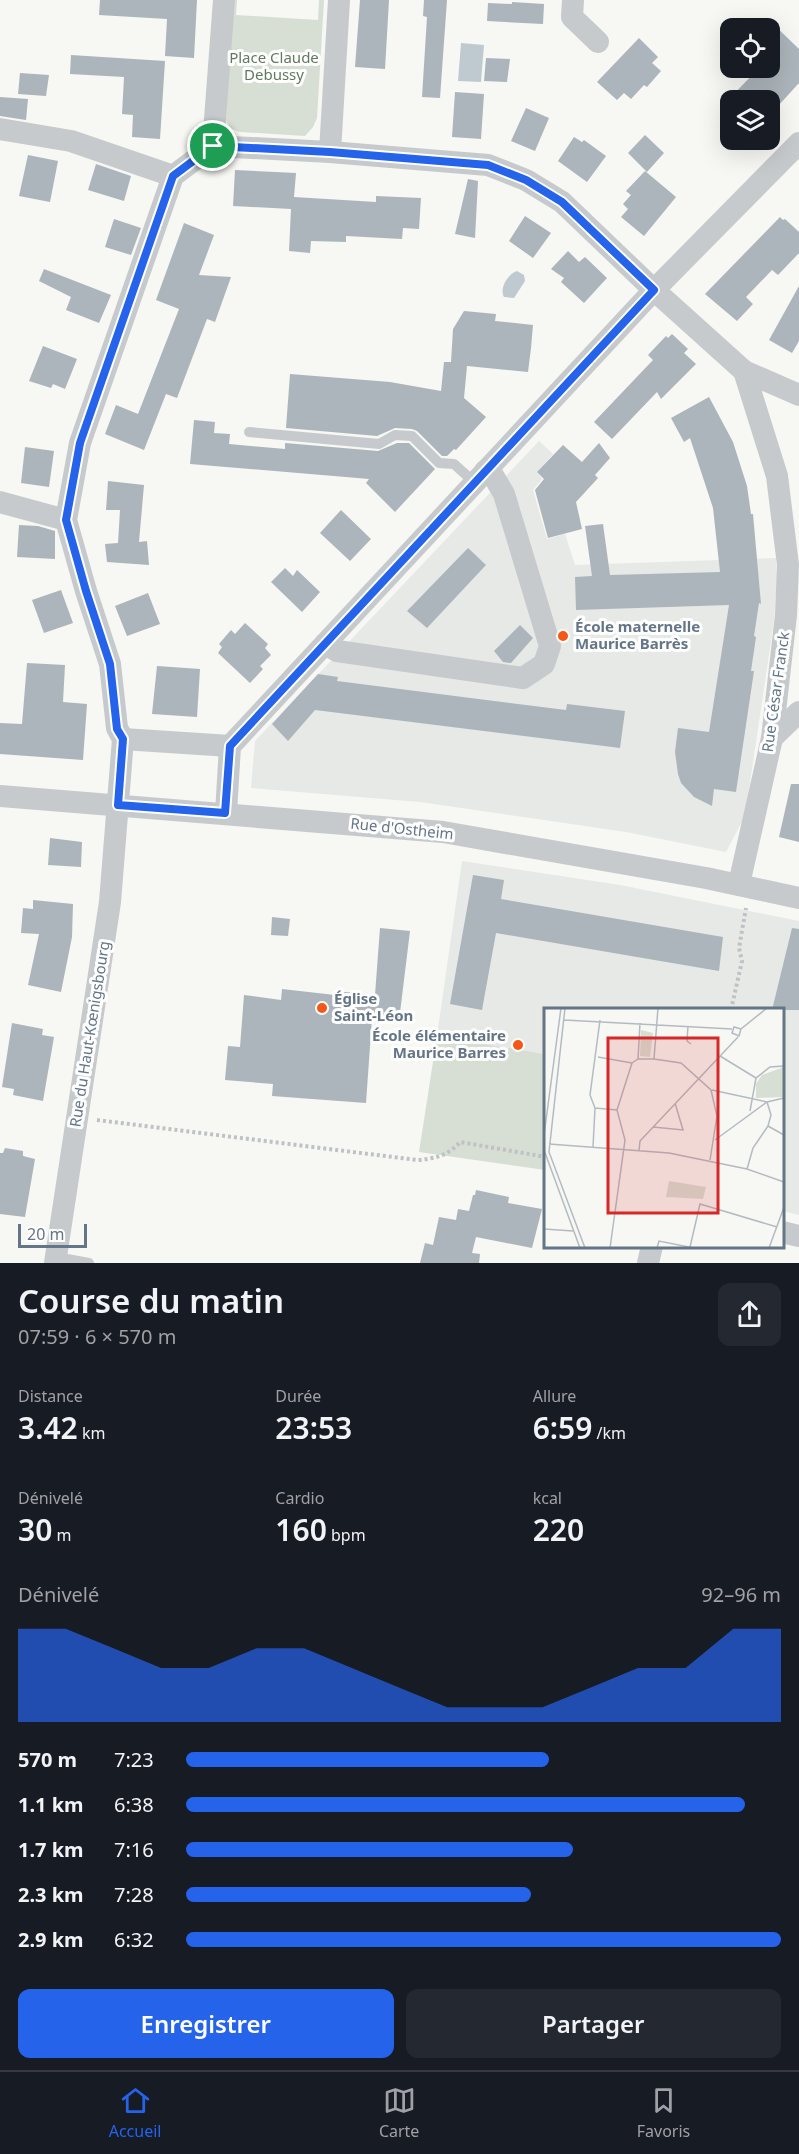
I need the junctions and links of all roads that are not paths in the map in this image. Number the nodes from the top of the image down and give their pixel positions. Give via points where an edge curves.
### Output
1 (224, 0) edge
2 (339, 0) edge
3 (573, 0) edge
4 (598, 42) dead end
5 (0, 129) edge
6 (799, 142) edge
7 (213, 146) junction
8 (330, 152) junction
9 (173, 176) junction
10 (654, 290) junction
11 (744, 371) junction
12 (799, 395) edge
13 (249, 432) dead end
14 (480, 477) junction
15 (0, 502) edge
16 (66, 520) junction
17 (325, 644) junction
18 (799, 712) edge
19 (772, 738) junction
20 (123, 739) junction
21 (230, 746) junction
22 (0, 795) edge
23 (118, 805) junction
24 (225, 813) junction
25 (744, 886) junction
26 (799, 898) edge
27 (784, 1232) edge
28 (799, 1236) edge
29 (652, 1248) edge
30 (56, 1260) edge
31 (88, 1263) edge
32 (648, 1263) edge

1 - 7 street
2 - 8 street
3 - 4 street via 572,17
5 - 9 street via 71,141
6 - 10 street
7 - 8 street
7 - 9 street
8 - 10 street via 488,165 526,180 562,202
9 - 16 street via 80,443
10 - 11 street
10 - 14 street
11 - 12 street
11 - 19 street, Rue César Franck via 777,476 788,565
13 - 14 lane via 379,444 395,435 412,436 439,463 454,464
14 - 17 street
14 - 17 street via 494,477 504,494 550,646 544,664 523,678 337,651
15 - 16 street
16 - 20 street via 110,664 117,729
17 - 21 street
18 - 19 street
19 - 25 street, Rue César Franck
20 - 21 street
20 - 23 street, Rue du Haut-Kœnigsbourg
21 - 24 street
22 - 23 street, Rue d'Ostheim
23 - 24 street, Rue d'Ostheim
23 - 30 street, Rue du Haut-Kœnigsbourg via 110,902
24 - 25 street, Rue d'Ostheim via 443,831
25 - 26 street, Rue d'Ostheim
27 - 28 street
29 - 32 street
30 - 31 lane

